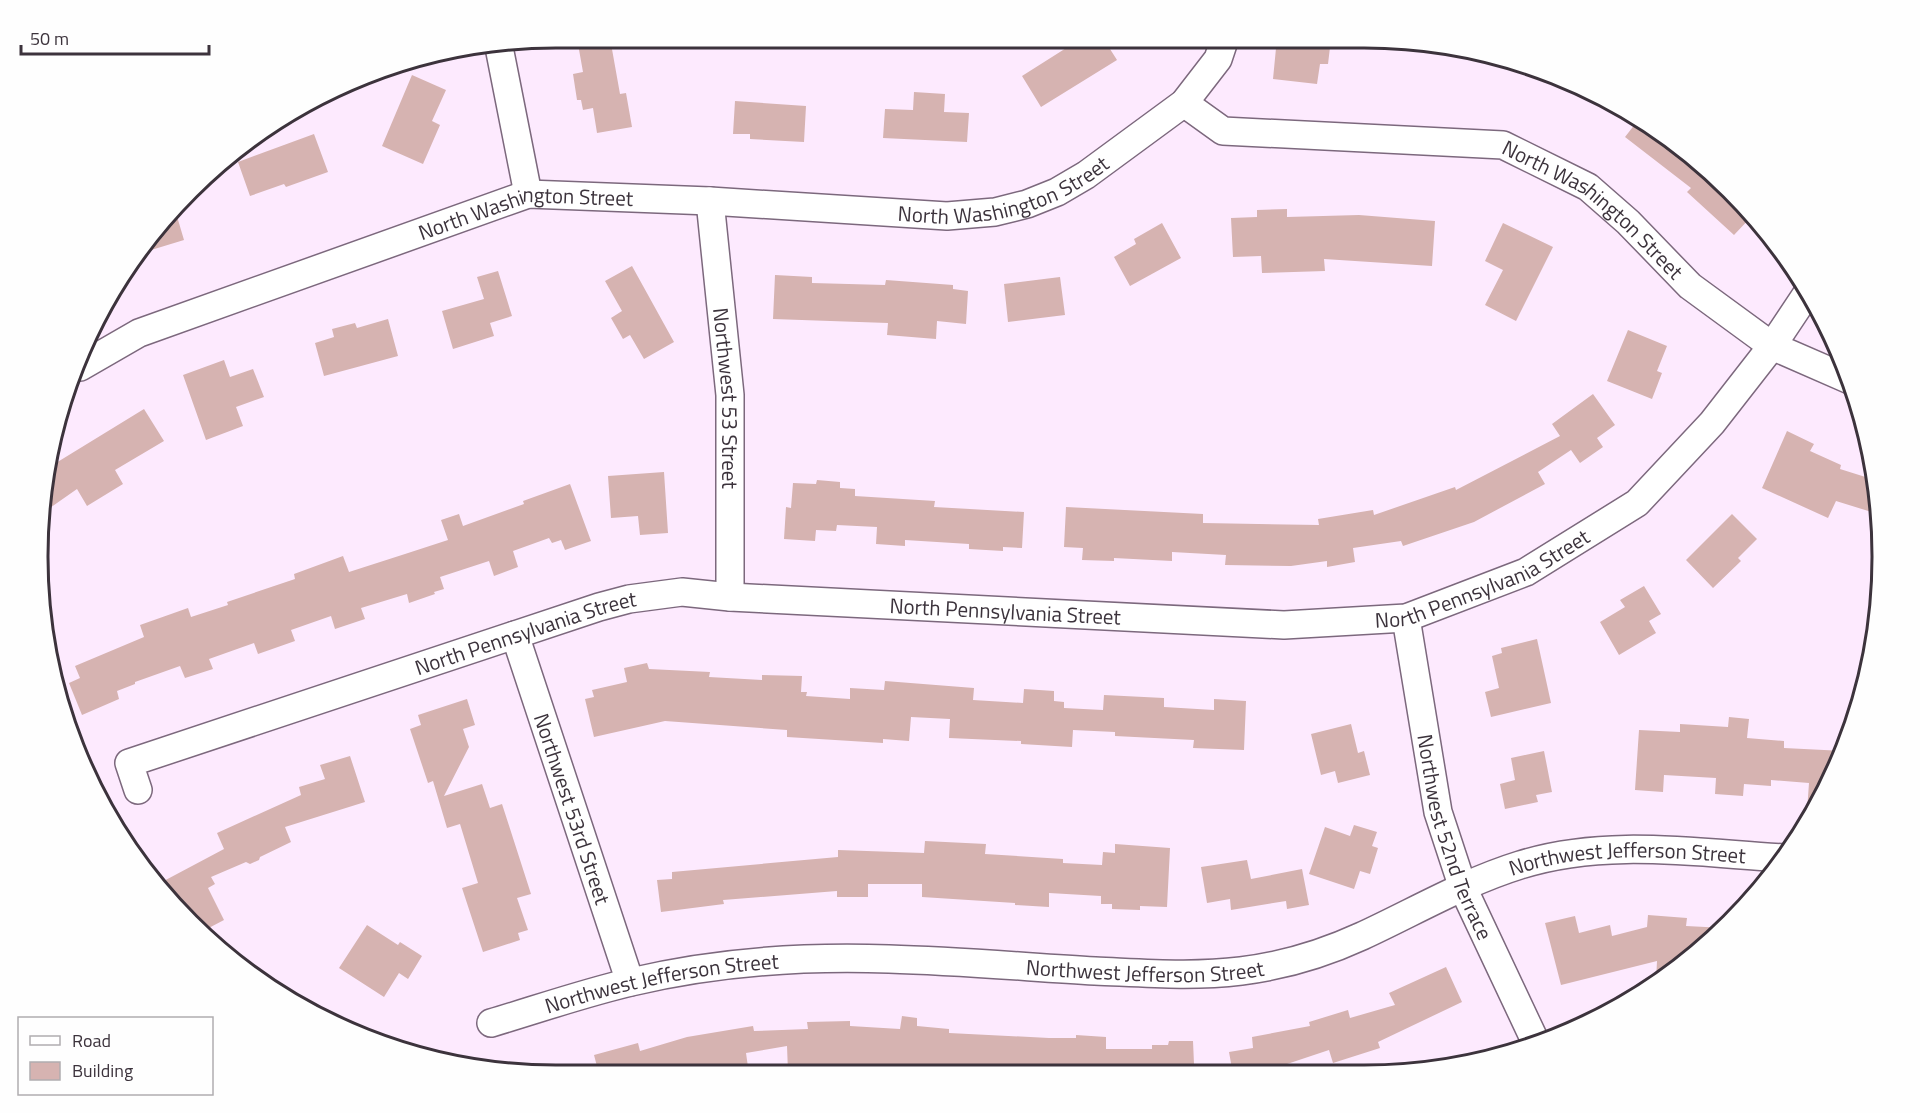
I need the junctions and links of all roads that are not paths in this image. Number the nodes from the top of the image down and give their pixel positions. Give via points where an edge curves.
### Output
1 (1222, 48) edge
2 (500, 51) edge
3 (1184, 103) junction
4 (528, 194) junction
5 (710, 201) junction
6 (1803, 300) edge
7 (1772, 346) junction
8 (86, 363) edge
9 (1838, 375) edge
10 (730, 597) junction
11 (1406, 618) junction
12 (515, 635) junction
13 (138, 790) dead end
14 (1773, 857) edge
15 (1463, 888) junction
16 (630, 982) junction
17 (491, 1023) dead end
18 (1533, 1036) edge

1 - 3 street via 1218,59
2 - 4 street
3 - 5 street, North Washington Street via 1086,176 1027,204 995,212 946,216
3 - 7 street, North Washington Street via 1222,131 1503,145 1588,187 1690,286
4 - 5 street, North Washington Street
4 - 8 street, North Washington Street via 140,333
5 - 10 street, Northwest 53 Street via 730,396
6 - 7 street, North Pennsylvania Street
7 - 9 street, North Washington Street
7 - 11 street, North Pennsylvania Street via 1712,423 1637,503 1526,572
10 - 11 street, North Pennsylvania Street via 1284,626
10 - 12 street, North Pennsylvania Street via 682,592 629,599
11 - 15 street, Northwest 52nd Terrace via 1438,812
12 - 13 street, North Pennsylvania Street via 129,763
12 - 16 street, Northwest 53rd Street
14 - 15 street, Northwest Jefferson Street via 1594,850 1518,865
15 - 16 street, Northwest Jefferson Street via 1358,938 1297,959 1242,971 1178,975 822,959 754,963
15 - 18 street, Northwest 52nd Terrace
16 - 17 street, Northwest Jefferson Street

